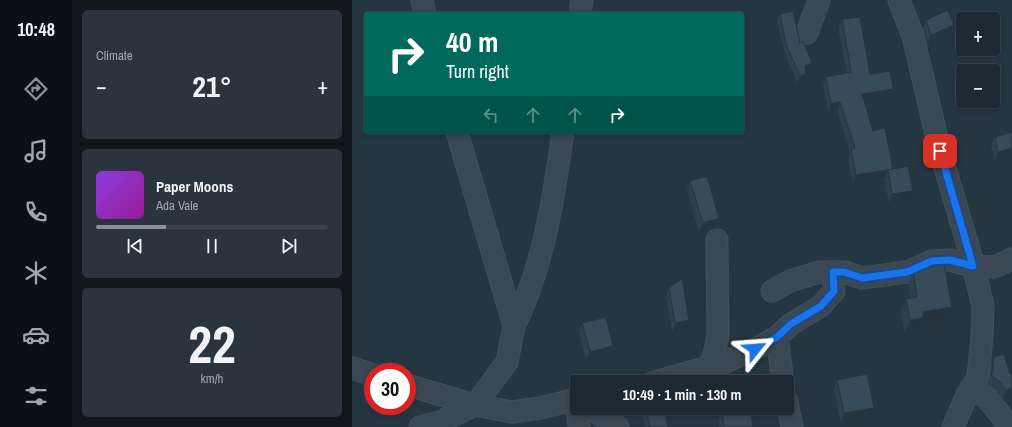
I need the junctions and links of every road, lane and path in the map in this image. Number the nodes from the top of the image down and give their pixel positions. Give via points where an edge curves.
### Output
1 (422, 0) edge
2 (582, 0) edge
3 (819, 0) edge
4 (899, 0) edge
5 (425, 12) edge
6 (580, 12) edge
7 (807, 33) dead end
8 (458, 134) edge
9 (563, 134) edge
10 (717, 240) dead end
11 (1012, 259) edge
12 (973, 266) junction
13 (833, 272) junction
14 (772, 292) dead end
15 (514, 326) junction
16 (777, 337) junction
17 (711, 366) junction
18 (352, 368) edge
19 (364, 372) edge
20 (679, 375) edge
21 (782, 375) edge
22 (416, 388) edge
23 (971, 388) junction
24 (475, 405) junction
25 (570, 405) edge
26 (579, 415) edge
27 (598, 415) edge
28 (790, 415) edge
29 (420, 427) edge
30 (579, 427) edge
31 (618, 427) edge
32 (792, 427) edge
33 (953, 427) edge
34 (1010, 427) edge

1 - 5 street
2 - 6 street
3 - 7 street
4 - 12 street via 913,36 940,151
8 - 15 street
9 - 15 street via 558,172 541,255 523,309
10 - 17 street via 718,336
11 - 12 street via 994,267
12 - 13 street via 950,260 932,261 907,272 862,278 844,272
12 - 23 street via 983,306 978,377
13 - 14 street via 819,272 790,281
13 - 16 street via 834,291 821,306 791,324
15 - 24 street via 507,362
16 - 17 street via 755,349
16 - 21 street
17 - 20 street
18 - 19 street
22 - 24 street
23 - 33 street
23 - 34 street via 987,398
24 - 25 street via 512,412
24 - 29 street via 440,422
26 - 30 street
27 - 31 street
28 - 32 street

